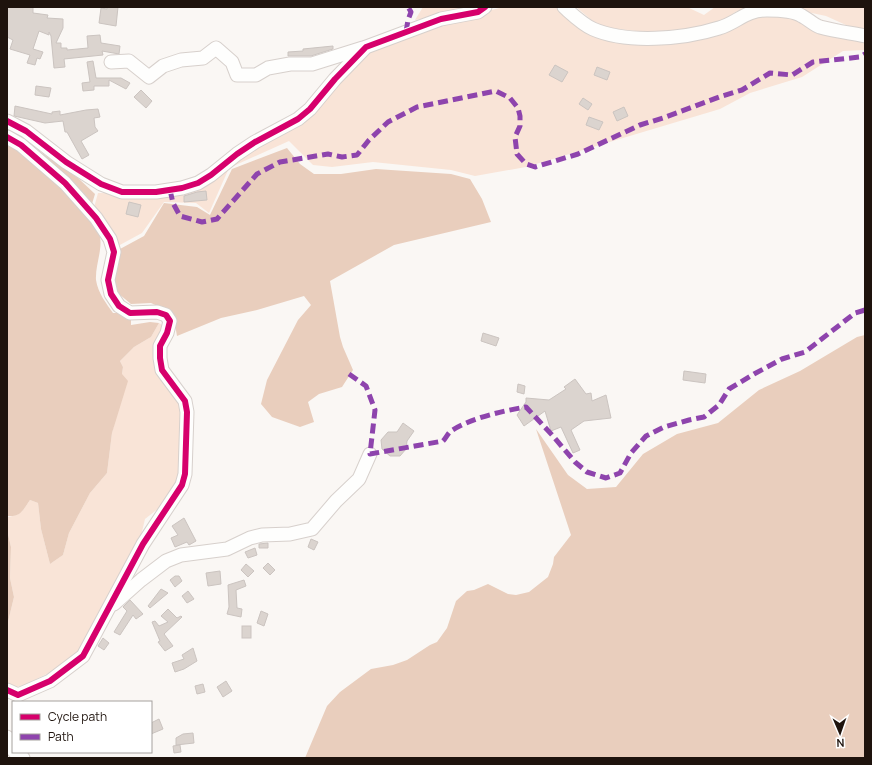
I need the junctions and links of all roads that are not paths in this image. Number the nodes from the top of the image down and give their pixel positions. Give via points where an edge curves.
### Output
1 (485, 7) edge
2 (564, 7) edge
3 (865, 36) edge
4 (366, 47) junction
5 (111, 62) dead end
6 (7, 121) edge
7 (7, 137) edge
8 (370, 454) dead end
9 (106, 612) junction
10 (7, 690) edge
11 (7, 737) edge
12 (12, 747) edge

1 - 4 street via 478,12 441,19
2 - 3 street via 577,20 593,29 637,38 707,32 721,28 754,11 766,10 801,14 818,26
4 - 5 street via 312,64 268,68 256,75 237,75 232,62 216,48 203,58 181,60 163,66 149,77 129,61
4 - 6 street via 298,119 255,142 198,183 182,188 156,192 122,192 101,184 66,162 26,131
7 - 9 street via 21,145 65,183 96,218 110,239 114,252 108,280 111,294 119,306 130,313 157,312 166,315 170,321 160,346 160,358 162,370 185,401 185,474 182,485 143,544
8 - 9 street via 359,480 312,529 290,534 262,535 227,549 181,555 166,562 141,580
9 - 10 street via 83,656 50,681 18,695
11 - 12 street

